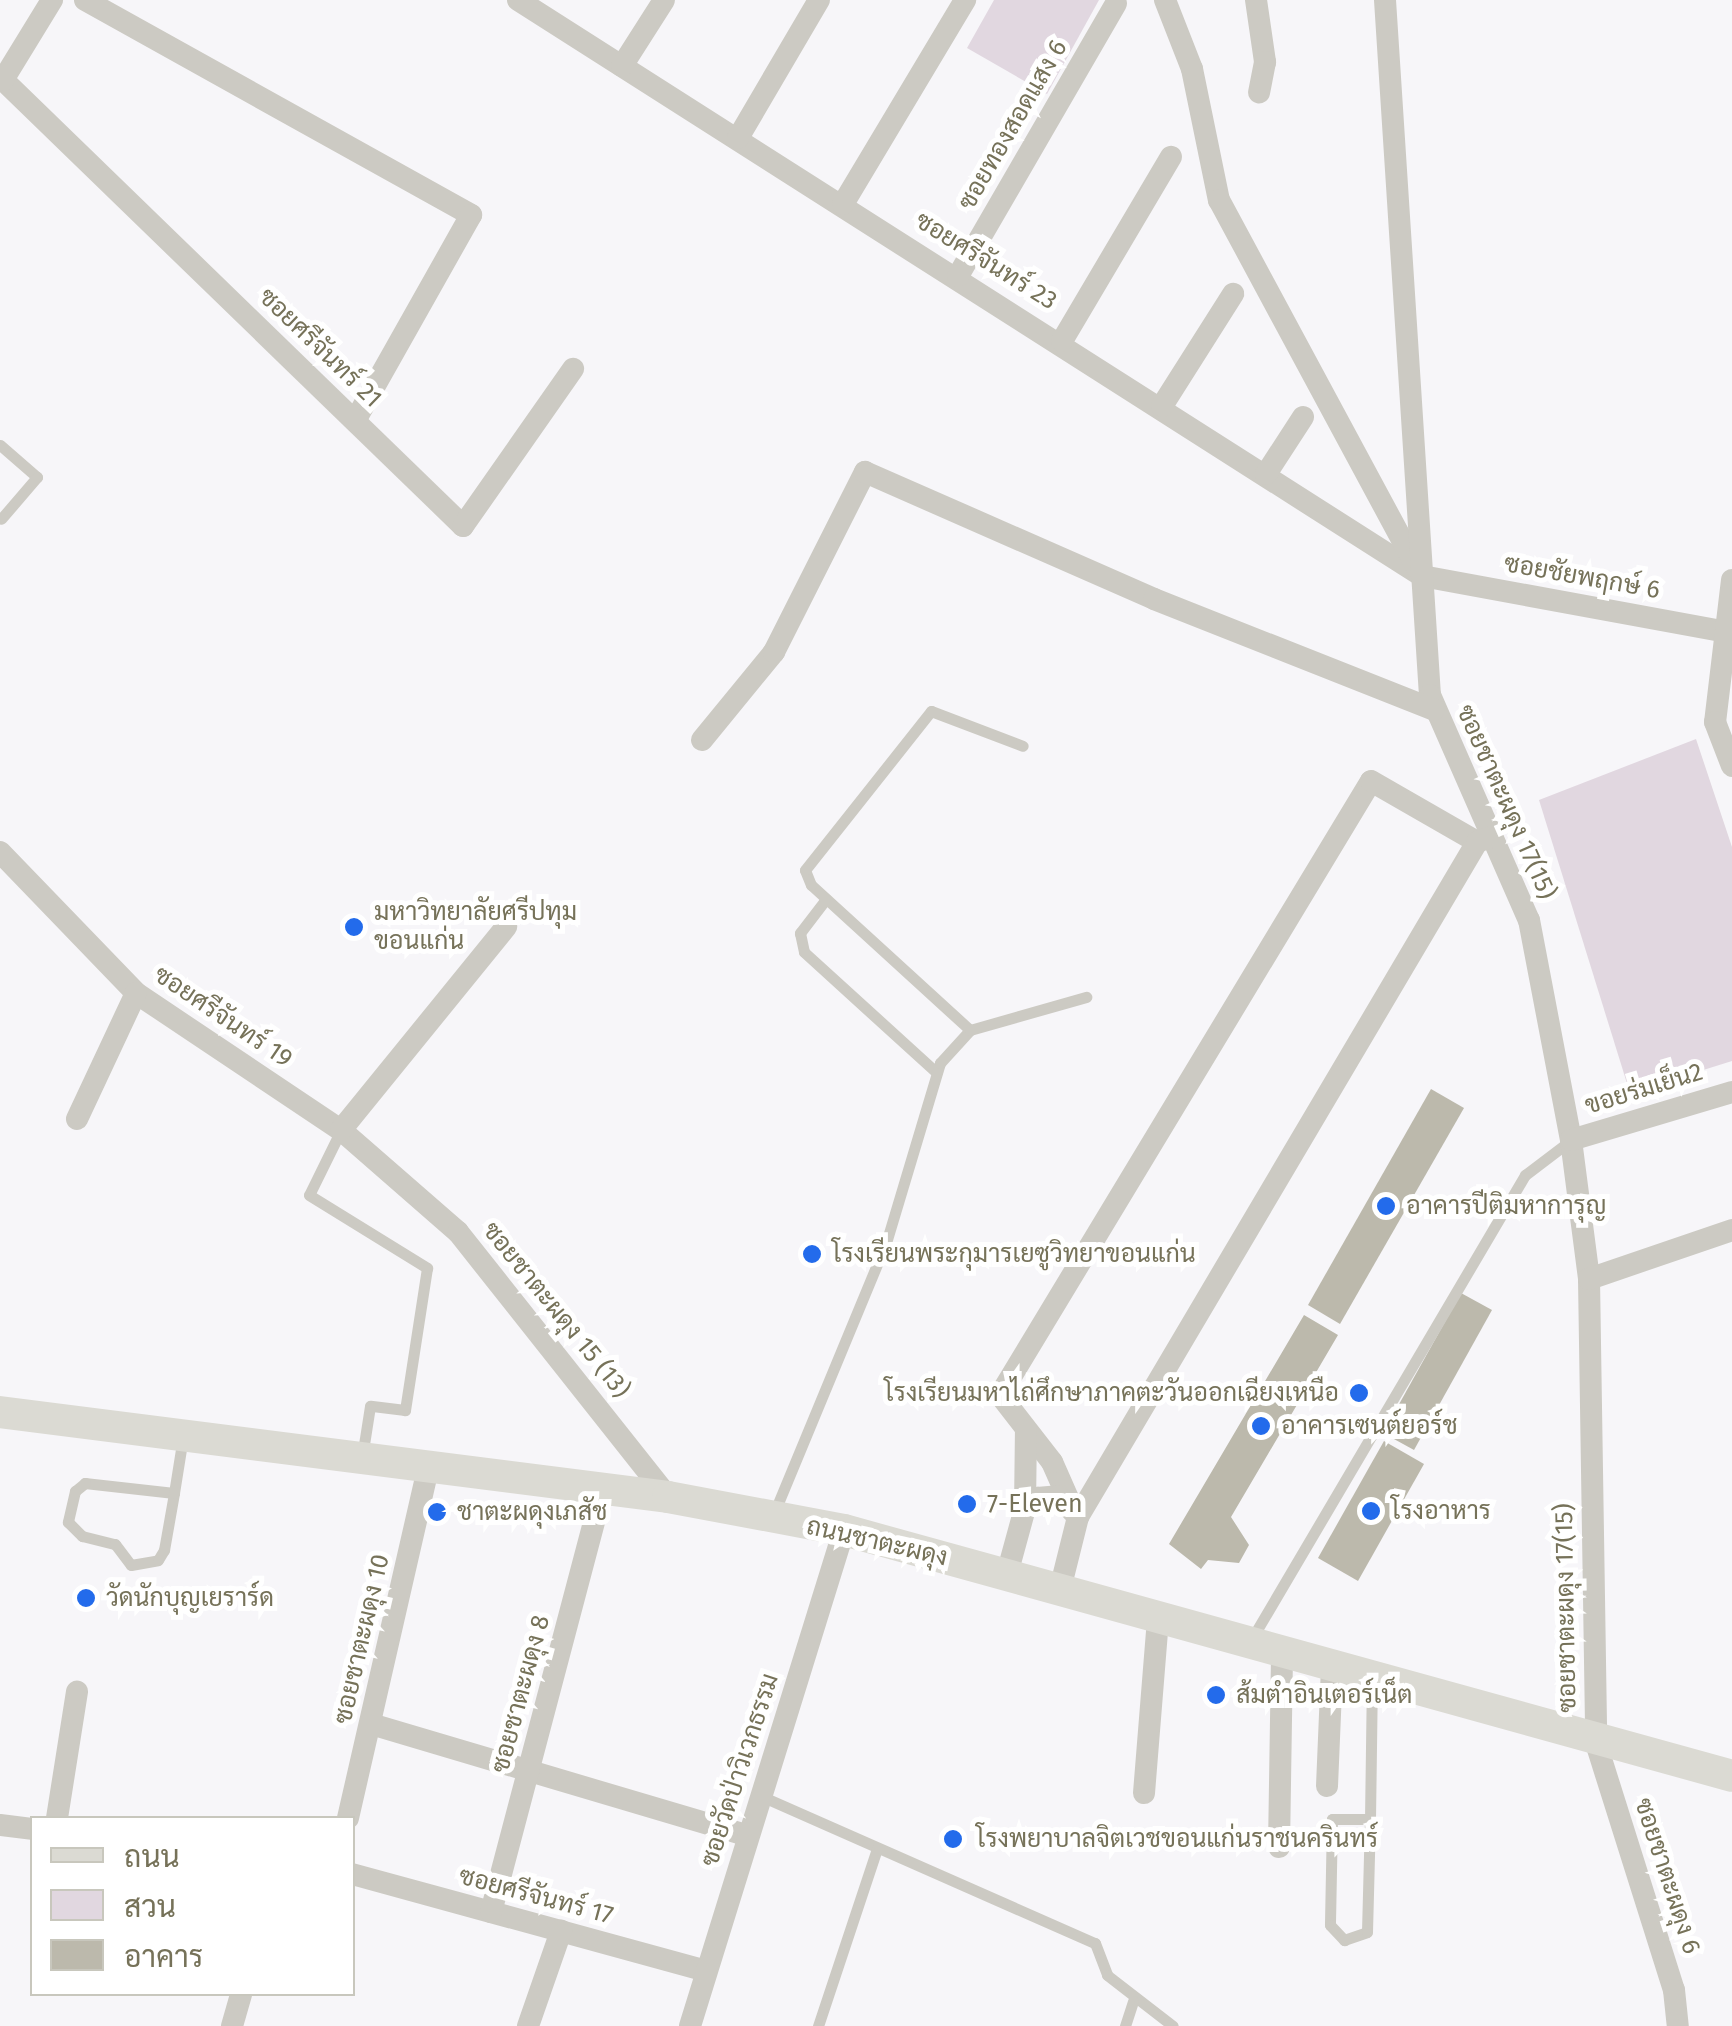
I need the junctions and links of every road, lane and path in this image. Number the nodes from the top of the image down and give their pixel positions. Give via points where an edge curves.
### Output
1 (52, 0) edge
2 (85, 0) edge
3 (518, 0) edge
4 (664, 0) edge
5 (819, 0) edge
6 (965, 0) edge
7 (1166, 0) edge
8 (1256, 0) edge
9 (1383, 0) edge
10 (1116, 2) dead end
11 (622, 66) junction
12 (1, 78) edge
13 (1259, 92) dead end
14 (738, 138) junction
15 (1171, 156) dead end
16 (843, 204) junction
17 (958, 276) junction
18 (1233, 294) dead end
19 (1062, 341) junction
20 (573, 369) dead end
21 (1162, 406) junction
22 (1303, 417) dead end
23 (355, 421) junction
24 (0, 445) edge
25 (1266, 474) junction
26 (1, 520) edge
27 (1422, 576) junction
28 (1732, 580) edge
29 (1728, 632) edge
30 (1434, 710) junction
31 (702, 740) dead end
32 (1023, 746) dead end
33 (1732, 766) edge
34 (1486, 839) junction
35 (0, 852) edge
36 (826, 899) junction
37 (506, 927) dead end
38 (136, 993) junction
39 (1086, 997) dead end
40 (970, 1030) junction
41 (936, 1072) junction
42 (1732, 1092) edge
43 (77, 1119) dead end
44 (342, 1130) junction
45 (1571, 1140) junction
46 (1732, 1230) edge
47 (1589, 1279) junction
48 (0, 1412) edge
49 (1026, 1430) junction
50 (183, 1437) junction
51 (362, 1461) junction
52 (427, 1472) junction
53 (603, 1489) junction
54 (174, 1493) junction
55 (668, 1497) junction
56 (1025, 1508) junction
57 (1074, 1511) junction
58 (771, 1519) junction
59 (844, 1530) junction
60 (1007, 1574) junction
61 (1060, 1589) junction
62 (1158, 1620) junction
63 (1249, 1644) junction
64 (1282, 1653) junction
65 (1332, 1668) junction
66 (1372, 1679) junction
67 (77, 1692) dead end
68 (371, 1724) junction
69 (1596, 1743) junction
70 (529, 1771) junction
71 (1732, 1776) edge
72 (1326, 1786) dead end
73 (1144, 1793) dead end
74 (761, 1796) junction
75 (57, 1816) edge
76 (348, 1816) edge
77 (1370, 1820) junction
78 (0, 1824) edge
79 (30, 1829) edge
80 (748, 1836) junction
81 (1278, 1847) dead end
82 (876, 1849) junction
83 (355, 1875) edge
84 (491, 1912) junction
85 (560, 1931) junction
86 (706, 1971) junction
87 (240, 1996) edge
88 (1133, 2001) junction
89 (232, 2026) edge
90 (528, 2026) edge
91 (690, 2026) edge
92 (818, 2026) edge
93 (1125, 2026) edge
94 (1173, 2026) edge
95 (1678, 2026) edge

1 - 12 street
2 - 23 street via 471,215
3 - 11 street, ซอยศรีจันทร์ 23
4 - 11 street
5 - 14 street
6 - 16 street
7 - 27 street via 1192,69 1219,200
8 - 13 street via 1265,62
9 - 27 street, ซอยชาตะผดุง 17(15)
10 - 17 street, ซอยทองสอดแสง 6
11 - 14 street, ซอยศรีจันทร์ 23
12 - 23 street, ซอยศรีจันทร์ 21
14 - 16 street, ซอยศรีจันทร์ 23
15 - 19 street
16 - 17 street, ซอยศรีจันทร์ 23
17 - 19 street, ซอยศรีจันทร์ 23
18 - 21 street
19 - 21 street, ซอยศรีจันทร์ 23
20 - 23 street, ซอยศรีจันทร์ 21 via 464,526
21 - 25 street, ซอยศรีจันทร์ 23
22 - 25 street
24 - 26 lane via 37,477
25 - 27 street, ซอยศรีจันทร์ 23
27 - 29 street, ซอยชัยพฤกษ์ 6
27 - 30 street, ซอยชาตะผดุง 17(15)
28 - 29 street
29 - 33 street via 1715,722
30 - 31 street via 1154,600 865,472 774,652
30 - 34 street, ซอยชาตะผดุง 17(15)
32 - 36 lane via 941,710 922,716 808,861 806,878
34 - 45 street, ซอยชาตะผดุง 17(15) via 1529,920
34 - 49 street via 1371,781 1000,1395
34 - 57 street
35 - 38 street, ซอยศรีจันทร์ 19
36 - 40 lane
36 - 41 lane via 800,932 804,952
37 - 44 street
38 - 43 street
38 - 44 street, ซอยศรีจันทร์ 19
39 - 40 lane
40 - 41 lane
41 - 58 lane via 886,1244
42 - 45 street, ขอยร่มเย็น2
44 - 51 lane via 309,1195 427,1268 405,1410 370,1406
44 - 55 street, ซอยชาตะผดุง 15 (13) via 493,1268
45 - 47 street, ซอยชาตะผดุง 17(15)
45 - 63 lane via 1525,1175
46 - 47 street
47 - 69 street, ซอยชาตะผดุง 17(15)
48 - 50 street, ถนนชาตะผดุง
49 - 56 street
49 - 57 street
50 - 51 street, ถนนชาตะผดุง
50 - 54 lane
51 - 52 street, ถนนชาตะผดุง
52 - 53 street, ถนนชาตะผดุง
52 - 68 street, ซอยชาตะผดุง 10
53 - 55 street, ถนนชาตะผดุง
53 - 70 street, ซอยชาตะผดุง 8
54 - 54 lane via 164,1550 148,1568 68,1522 75,1491 85,1483
55 - 58 street, ถนนชาตะผดุง
56 - 57 street via 1044,1495
56 - 60 street
57 - 61 street
58 - 59 street, ถนนชาตะผดุง
59 - 60 street, ถนนชาตะผดุง
59 - 74 street, ซอยวัดป่าวิเวกธรรม
60 - 61 street, ถนนชาตะผดุง
61 - 62 street, ถนนชาตะผดุง
62 - 63 street, ถนนชาตะผดุง
62 - 73 street
63 - 64 street, ถนนชาตะผดุง
64 - 65 street, ถนนชาตะผดุง
64 - 81 street
65 - 66 street, ถนนชาตะผดุง
65 - 72 street
66 - 69 street, ถนนชาตะผดุง
66 - 77 lane
67 - 75 street
68 - 70 street
68 - 76 street, ซอยชาตะผดุง 10
69 - 71 street, ถนนชาตะผดุง
69 - 95 street, ซอยชาตะผดุง 6 via 1674,1990
70 - 80 street
70 - 84 street, ซอยชาตะผดุง 8
74 - 80 street, ซอยวัดป่าวิเวกธรรม
74 - 82 lane
77 - 77 lane via 1368,1932 1344,1940 1330,1925 1332,1819
78 - 79 street
80 - 86 street, ซอยวัดป่าวิเวกธรรม
82 - 88 lane via 1096,1943 1107,1975
82 - 92 lane
83 - 84 street, ซอยศรีจันทร์ 17
84 - 85 street, ซอยศรีจันทร์ 17
85 - 86 street, ซอยศรีจันทร์ 17
85 - 90 street
86 - 91 street, ซอยวัดป่าวิเวกธรรม
87 - 89 street
88 - 93 lane
88 - 94 lane

